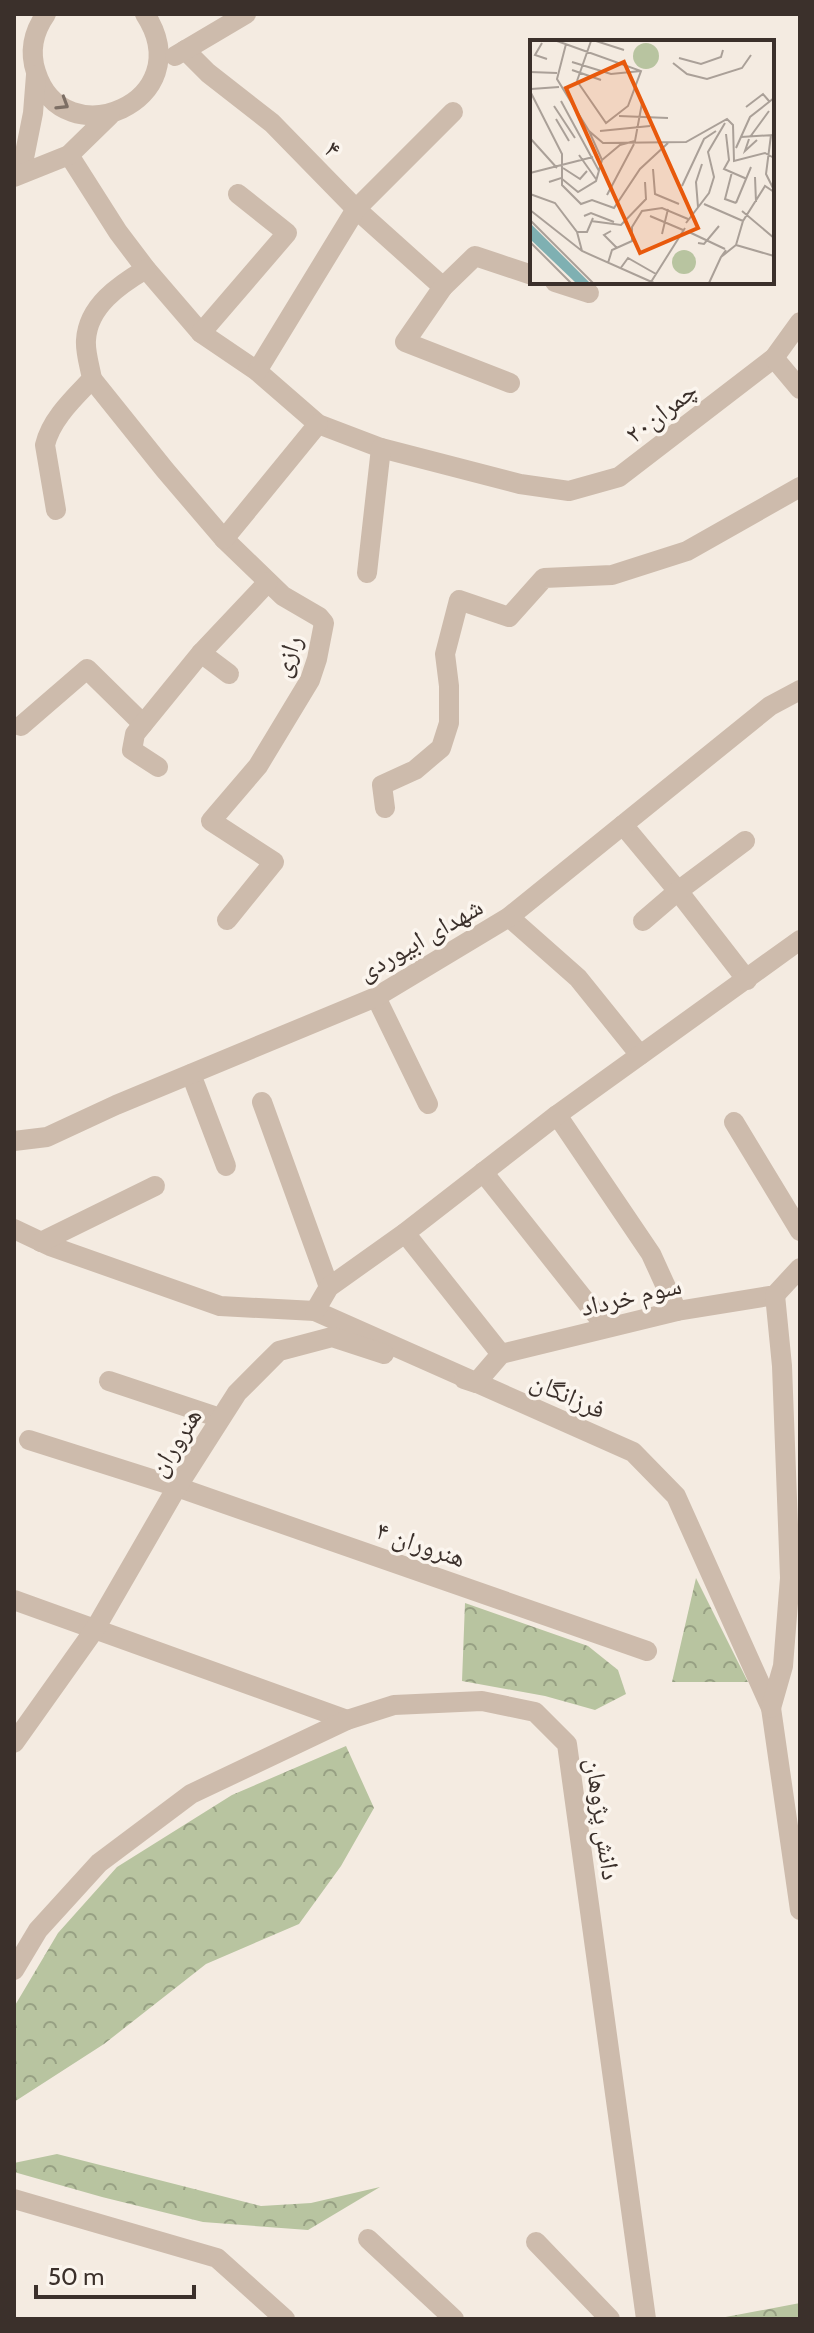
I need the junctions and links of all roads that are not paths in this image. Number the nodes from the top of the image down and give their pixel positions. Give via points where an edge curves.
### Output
1 (46, 14) edge
2 (145, 14) edge
3 (246, 14) edge
4 (23, 44) edge
5 (170, 59) junction
6 (36, 75) junction
7 (453, 112) dead end
8 (110, 115) junction
9 (69, 155) junction
10 (18, 175) edge
11 (238, 194) dead end
12 (356, 209) junction
13 (146, 269) junction
14 (530, 274) edge
15 (561, 284) edge
16 (443, 287) junction
17 (589, 293) dead end
18 (800, 322) edge
19 (201, 333) junction
20 (774, 358) junction
21 (257, 371) junction
22 (92, 379) junction
23 (510, 383) dead end
24 (800, 389) edge
25 (318, 424) junction
26 (381, 448) junction
27 (800, 487) edge
28 (56, 510) dead end
29 (224, 539) junction
30 (367, 573) dead end
31 (268, 582) junction
32 (201, 653) junction
33 (229, 674) dead end
34 (800, 690) edge
35 (143, 724) junction
36 (21, 726) dead end
37 (158, 767) dead end
38 (385, 808) dead end
39 (623, 825) junction
40 (745, 841) dead end
41 (678, 891) junction
42 (509, 917) junction
43 (227, 920) dead end
44 (643, 921) dead end
45 (800, 940) edge
46 (747, 980) junction
47 (376, 997) junction
48 (640, 1055) junction
49 (191, 1074) junction
50 (262, 1102) dead end
51 (428, 1104) dead end
52 (557, 1115) junction
53 (734, 1122) dead end
54 (14, 1141) edge
55 (226, 1166) dead end
56 (483, 1172) junction
57 (155, 1186) dead end
58 (14, 1229) edge
59 (800, 1231) edge
60 (405, 1233) junction
61 (41, 1242) junction
62 (800, 1268) edge
63 (329, 1287) junction
64 (775, 1295) junction
65 (315, 1311) junction
66 (677, 1311) junction
67 (606, 1327) junction
68 (501, 1354) junction
69 (109, 1381) dead end
70 (476, 1383) junction
71 (220, 1418) junction
72 (29, 1440) dead end
73 (177, 1487) junction
74 (14, 1600) edge
75 (95, 1629) junction
76 (647, 1651) dead end
77 (771, 1708) junction
78 (347, 1720) junction
79 (14, 1743) edge
80 (800, 1910) edge
81 (14, 1970) edge
82 (14, 2199) edge
83 (368, 2239) dead end
84 (536, 2242) dead end
85 (445, 2316) edge
86 (285, 2319) edge
87 (610, 2319) edge
88 (646, 2319) edge

1 - 4 street via 35,35
2 - 5 street
3 - 5 street
4 - 6 street
5 - 8 street via 141,98
5 - 12 street, ۴ via 208,73 272,123
6 -> 8 street via 65,108
6 - 10 street
7 - 12 street
8 - 9 street
9 - 10 street
9 - 13 street
11 - 19 street via 287,233
12 - 16 street, ۴
12 - 21 street
13 - 19 street
13 - 22 street via 125,281 95,311 86,342
14 - 16 street via 475,256
15 - 17 street
16 - 23 street via 405,342
18 - 20 street, چمران۲۰
19 - 21 street
20 - 24 street
20 - 26 street, چمران۲۰ via 619,477 569,491
21 - 25 street
22 - 28 street via 47,437
22 - 29 street, رازی
25 - 26 street, چمران۲۰
25 - 29 street
26 - 30 street
27 - 38 street via 687,551 612,575 544,578 509,617 459,600 445,654 449,723 441,748 415,770 382,785
29 - 31 street, رازی
31 - 32 street
31 - 43 street, رازی via 324,623 310,680 258,766 211,821 274,862
32 - 33 street
32 - 35 street
34 - 39 street, شهدای ابیوردی via 770,706
35 - 36 street via 87,669
35 - 37 street via 132,750
39 - 41 street
39 - 42 street, شهدای ابیوردی
40 - 41 street
41 - 44 street
41 - 46 street
42 - 47 street, شهدای ابیوردی
42 - 48 street via 578,978
45 - 46 street
46 - 48 street
47 - 49 street, شهدای ابیوردی
47 - 51 street
48 - 52 street
49 - 54 street, شهدای ابیوردی via 47,1137
49 - 55 street
50 - 63 street
52 - 56 street
52 - 66 street via 651,1254
53 - 59 street
56 - 60 street
56 - 67 street
57 - 61 street
58 - 61 street, فرزانگان
60 - 63 street
60 - 68 street
61 - 65 street, فرزانگان via 220,1306
62 - 64 street
63 - 65 street
64 - 66 street, سوم خرداد
64 - 77 street via 790,1578 783,1666
65 - 70 street, فرزانگان
66 - 67 street, سوم خرداد
67 - 68 street, سوم خرداد
68 - 70 street
69 - 71 street
70 - 71 street, هنروران via 332,1337 279,1351
70 - 77 street, فرزانگان via 633,1452 676,1496
71 - 73 street, هنروران
72 - 73 street, هنروران ۴
73 - 75 street, هنروران
73 - 76 street, هنروران ۴
74 - 75 street
75 - 78 street
75 - 79 street, هنروران
77 - 80 street, فرزانگان
78 - 81 street, دانش پژوهان via 191,1794 110,1854 38,1930
78 - 88 street, دانش پژوهان via 394,1705 482,1701 535,1712 567,1744
82 - 86 street via 217,2258
83 - 85 street
84 - 87 street

